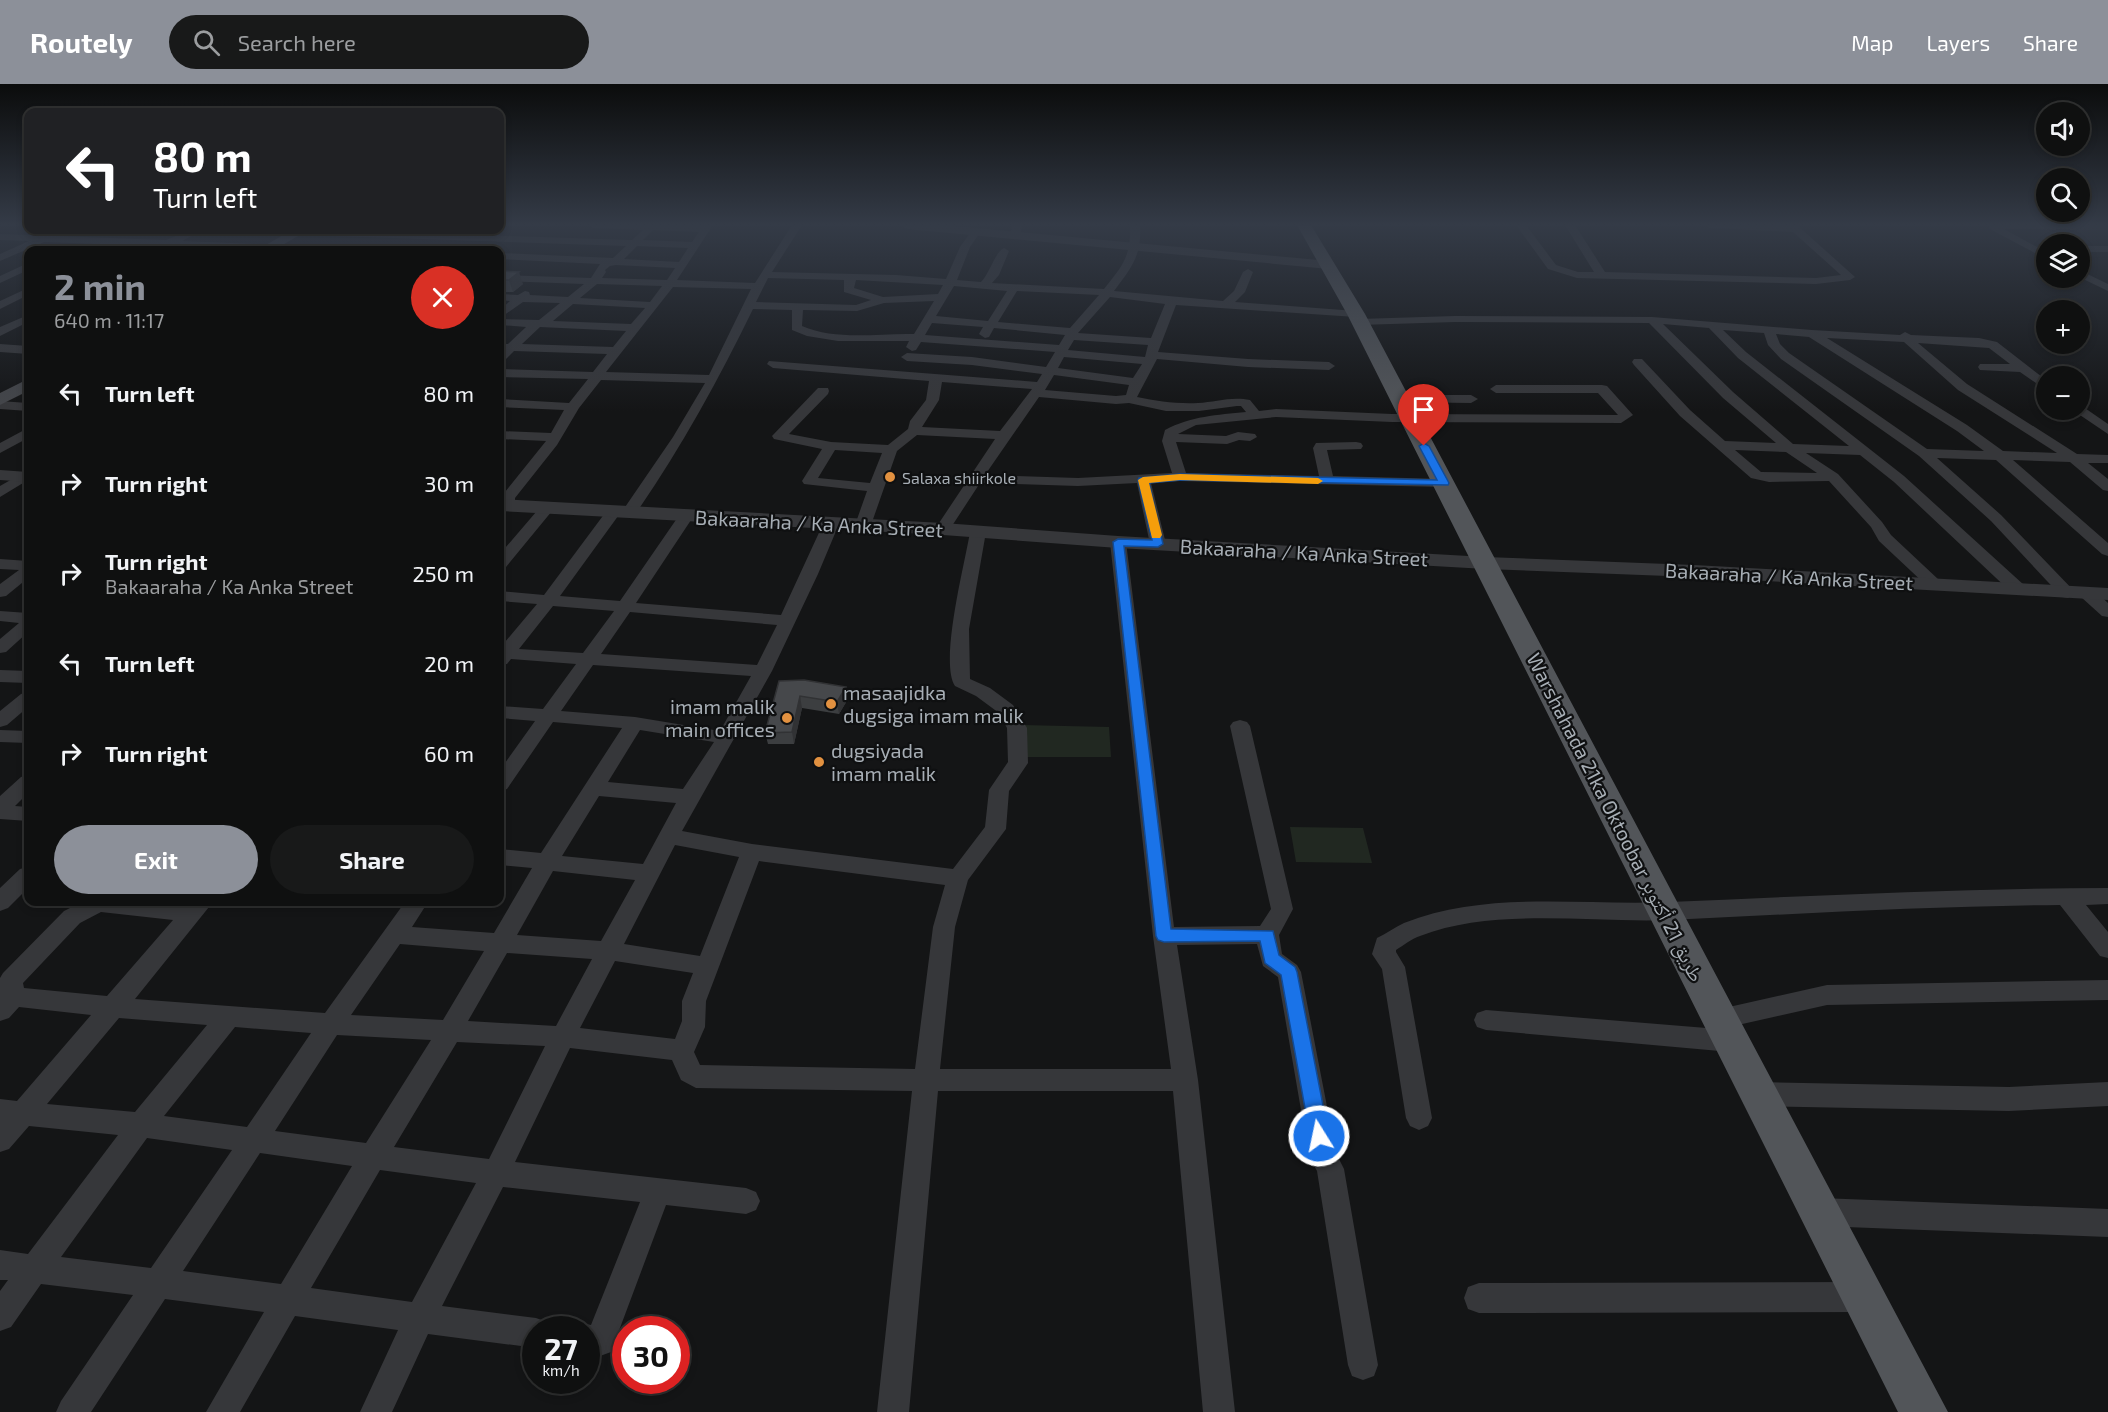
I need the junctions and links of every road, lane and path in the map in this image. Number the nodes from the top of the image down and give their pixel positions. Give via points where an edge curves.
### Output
1 (535, 287) edge
2 (588, 287) edge
3 (667, 287) edge
4 (757, 287) edge
5 (848, 287) edge
6 (947, 287) edge
7 (998, 287) edge
8 (1112, 287) edge
9 (1241, 287) edge
10 (1341, 287) edge
11 (1014, 288) junction
12 (24, 293) edge
13 (1107, 293) junction
14 (504, 297) edge
15 (941, 297) junction
16 (521, 298) junction
17 (0, 299) edge
18 (13, 300) junction
19 (24, 300) edge
20 (883, 300) junction
21 (570, 301) junction
22 (1172, 301) junction
23 (652, 305) junction
24 (748, 305) junction
25 (1225, 305) junction
26 (0, 306) edge
27 (798, 306) junction
28 (504, 312) edge
29 (1358, 318) junction
30 (928, 319) junction
31 (1652, 320) junction
32 (0, 322) edge
33 (24, 322) edge
34 (24, 322) edge
35 (504, 322) edge
36 (543, 324) junction
37 (991, 324) junction
38 (1712, 325) junction
39 (633, 328) junction
40 (1769, 330) junction
41 (0, 332) edge
42 (1812, 333) junction
43 (1072, 334) junction
44 (1905, 336) junction
45 (917, 338) junction
46 (981, 342) junction
47 (506, 347) edge
48 (1267, 347) dead end
49 (0, 348) edge
50 (24, 350) edge
51 (616, 351) junction
52 (1061, 351) junction
53 (1152, 353) junction
54 (907, 357) junction
55 (972, 361) junction
56 (1638, 362) dead end
57 (773, 364) dead end
58 (1270, 364) junction
59 (1329, 366) dead end
60 (1984, 367) dead end
61 (2024, 368) junction
62 (1050, 371) junction
63 (504, 373) edge
64 (896, 373) junction
65 (598, 376) junction
66 (936, 377) junction
67 (2036, 378) edge
68 (713, 379) junction
69 (962, 379) junction
70 (1136, 382) junction
71 (24, 387) edge
72 (1497, 389) dead end
73 (1038, 390) junction
74 (823, 391) dead end
75 (24, 394) edge
76 (1129, 399) junction
77 (1471, 399) dead end
78 (504, 403) edge
79 (2, 405) edge
80 (24, 407) edge
81 (573, 407) junction
82 (1403, 408) junction
83 (1255, 416) junction
84 (2090, 416) edge
85 (2108, 430) edge
86 (914, 431) junction
87 (24, 434) edge
88 (504, 435) edge
89 (1004, 435) junction
90 (554, 437) junction
91 (1250, 437) dead end
92 (1169, 438) junction
93 (1722, 445) junction
94 (831, 446) junction
95 (1356, 446) dead end
96 (0, 449) edge
97 (891, 449) junction
98 (1791, 449) junction
99 (1862, 451) junction
100 (1924, 453) junction
101 (1999, 455) junction
102 (2071, 456) junction
103 (2108, 459) edge
104 (0, 475) edge
105 (24, 476) edge
106 (1180, 477) junction
107 (1833, 477) junction
108 (24, 478) edge
109 (977, 479) junction
110 (1143, 480) junction
111 (1327, 481) junction
112 (1444, 483) junction
113 (2108, 487) edge
114 (875, 488) junction
115 (0, 493) edge
116 (508, 506) edge
117 (547, 508) junction
118 (621, 513) junction
119 (685, 517) junction
120 (831, 524) junction
121 (863, 525) junction
122 (943, 529) junction
123 (978, 532) junction
124 (1118, 542) junction
125 (1158, 544) junction
126 (2108, 551) edge
127 (504, 559) edge
128 (1486, 563) junction
129 (0, 564) edge
130 (24, 566) edge
131 (24, 574) edge
132 (1933, 584) junction
133 (2018, 589) junction
134 (0, 592) edge
135 (2078, 593) junction
136 (2108, 594) edge
137 (504, 597) edge
138 (549, 600) junction
139 (625, 607) junction
140 (2108, 612) edge
141 (0, 616) edge
142 (24, 618) edge
143 (788, 621) junction
144 (24, 627) edge
145 (0, 648) edge
146 (504, 654) edge
147 (504, 656) edge
148 (588, 659) junction
149 (763, 671) junction
150 (0, 676) edge
151 (24, 677) edge
152 (24, 701) edge
153 (504, 712) edge
154 (548, 716) junction
155 (0, 721) edge
156 (635, 723) junction
157 (1240, 726) dead end
158 (0, 736) edge
159 (24, 737) edge
160 (726, 738) junction
161 (504, 778) edge
162 (24, 786) edge
163 (593, 788) junction
164 (689, 797) junction
165 (0, 810) edge
166 (24, 813) edge
167 (668, 836) junction
168 (752, 852) junction
169 (504, 857) edge
170 (548, 862) junction
171 (650, 873) junction
172 (958, 878) junction
173 (24, 879) edge
174 (2066, 896) junction
175 (2108, 896) edge
176 (2, 898) edge
177 (24, 898) edge
178 (93, 906) edge
179 (178, 906) edge
180 (414, 906) edge
181 (197, 907) edge
182 (1663, 911) junction
183 (395, 935) junction
184 (1267, 935) junction
185 (1164, 936) junction
186 (500, 942) junction
187 (2108, 949) edge
188 (608, 951) junction
189 (706, 966) junction
190 (2108, 990) edge
191 (5, 1001) edge
192 (112, 1007) junction
193 (230, 1015) junction
194 (1486, 1020) dead end
195 (331, 1024) junction
196 (1726, 1030) junction
197 (450, 1031) junction
198 (565, 1037) junction
199 (681, 1050) junction
200 (926, 1080) junction
201 (1185, 1080) junction
202 (1759, 1094) junction
203 (2108, 1094) edge
204 (12, 1112) edge
205 (1419, 1118) dead end
206 (141, 1125) junction
207 (0, 1140) edge
208 (253, 1140) junction
209 (374, 1156) junction
210 (496, 1173) junction
211 (658, 1191) junction
212 (746, 1201) dead end
213 (1821, 1212) junction
214 (2108, 1223) edge
215 (0, 1265) edge
216 (36, 1270) junction
217 (158, 1283) junction
218 (1864, 1297) junction
219 (1479, 1298) dead end
220 (287, 1302) junction
221 (0, 1316) edge
222 (419, 1319) junction
223 (522, 1331) edge
224 (600, 1341) edge
225 (1363, 1365) dead end
226 (72, 1412) edge
227 (222, 1412) edge
228 (376, 1412) edge
229 (893, 1412) edge
230 (1219, 1412) edge
231 (1924, 1412) edge

1 - 16 street
2 - 21 street
3 - 23 street
4 - 24 street
5 - 20 street
6 - 15 street
7 - 11 street
8 - 13 street
9 - 25 street
10 - 29 main road, Warshahada 21ka Oktoobar طريق 21 أكتوبر
11 - 13 street
11 - 37 street
12 - 18 street
13 - 22 street
13 - 43 street
14 - 16 street
15 - 20 street
15 - 30 street
16 - 21 street
16 - 28 street
17 - 18 street
18 - 19 street
18 - 26 street
20 - 27 street via 860,308
21 - 23 street
21 - 36 street
22 - 25 street
22 - 53 street
23 - 39 street
24 - 27 street
24 - 68 street
25 - 29 street
27 - 45 street via 796,328 809,334
29 - 31 street
29 - 82 main road, Warshahada 21ka Oktoobar طريق 21 أكتوبر
30 - 37 street
30 - 45 street
31 - 38 street
31 - 98 street via 1728,395
32 - 33 street
34 - 41 street
35 - 36 street
36 - 39 street
36 - 47 street via 535,325
37 - 43 street
37 - 46 street
38 - 40 street
38 - 99 street via 1742,355
39 - 51 street
40 - 42 street
40 - 100 street via 1774,345 1785,356
42 - 44 street
42 - 101 street
43 - 52 street
43 - 53 street
44 - 61 street via 1988,343
44 - 102 street via 1930,364 1961,388
45 - 46 street
45 - 54 street
46 - 52 street
46 - 55 street
47 - 51 street
48 - 58 street
49 - 50 street
51 - 65 street
52 - 53 street
52 - 62 street
53 - 58 street
53 - 70 street
54 - 55 street
54 - 64 street
55 - 62 street
55 - 69 street
56 - 93 street via 1685,413
57 - 64 street
58 - 59 street
60 - 61 street
61 - 67 street
62 - 70 street
62 - 73 street
63 - 65 street
64 - 66 street
65 - 68 street
65 - 81 street
66 - 69 street
66 - 86 street via 932,400
68 - 118 street via 680,437
69 - 73 street
70 - 76 street
71 - 79 main road
72 - 82 street via 1602,389 1626,415 1620,419
73 - 76 street
73 - 89 street
74 - 94 street via 779,436
75 - 79 main road
76 - 83 street via 1166,407 1241,402
77 - 82 street
78 - 81 street
79 - 80 street
81 - 90 street
82 - 83 street
82 - 112 main road, Warshahada 21ka Oktoobar طريق 21 أكتوبر
83 - 92 street via 1188,423 1170,433
84 - 85 street
86 - 89 street
86 - 97 street
87 - 96 street
88 - 90 street
89 - 109 street
90 - 116 street via 508,497
91 - 92 street
92 - 106 street
93 - 98 street
93 - 107 street via 1762,477
94 - 97 street
94 - 114 street via 809,481
95 - 111 street via 1321,446
97 - 114 street
98 - 99 street
98 - 107 street
99 - 133 street via 1899,479
100 - 101 street
100 - 135 street
101 - 102 street
101 - 126 street
102 - 103 street
102 - 113 street
104 - 105 street
106 - 110 street
106 - 111 street
107 - 132 street via 1885,538
108 - 115 street
109 - 110 street
109 - 122 street
110 - 125 street
111 - 112 street
112 - 128 main road, Warshahada 21ka Oktoobar طريق 21 أكتوبر
114 - 121 street
116 - 117 street, Bakaaraha / Ka Anka Street
117 - 118 street, Bakaaraha / Ka Anka Street
117 - 127 street
118 - 119 street, Bakaaraha / Ka Anka Street
118 - 138 street
119 - 120 street, Bakaaraha / Ka Anka Street
119 - 139 street
120 - 121 street, Bakaaraha / Ka Anka Street
120 - 143 street
121 - 122 street, Bakaaraha / Ka Anka Street
122 - 123 street, Bakaaraha / Ka Anka Street
123 - 124 street, Bakaaraha / Ka Anka Street
123 - 172 street via 958,671 961,682 1006,709 1017,728 1018,763 999,790 995,829
124 - 125 street, Bakaaraha / Ka Anka Street
124 - 185 street
125 - 128 street, Bakaaraha / Ka Anka Street
128 - 132 street, Bakaaraha / Ka Anka Street
128 - 182 main road, Warshahada 21ka Oktoobar طريق 21 أكتوبر
129 - 130 street
131 - 134 street
132 - 133 street, Bakaaraha / Ka Anka Street
133 - 135 street, Bakaaraha / Ka Anka Street
135 - 136 street, Bakaaraha / Ka Anka Street
135 - 140 street
137 - 138 street
138 - 139 street
138 - 146 street
139 - 143 street
139 - 148 street
141 - 142 street
143 - 149 street
144 - 145 street
147 - 148 street
148 - 149 street
148 - 154 street
149 - 160 street
150 - 151 street
152 - 155 street
153 - 154 street
154 - 156 street
154 - 161 street
156 - 160 street
156 - 163 street
157 - 184 street via 1282,909
158 - 159 street
160 - 164 street
162 - 165 street
163 - 164 street
163 - 170 street
164 - 167 street
165 - 166 street
167 - 168 street
167 - 171 street
168 - 172 street
168 - 189 street
169 - 170 street
170 - 171 street
170 - 186 street
171 - 188 street
172 - 200 street via 944,927
173 - 176 street
174 - 175 street
174 - 182 street via 1920,898
174 - 187 street
176 - 177 street
178 - 191 street via 72,917 11,980
179 - 181 street
180 - 183 street
181 - 192 street
182 - 196 main road, Warshahada 21ka Oktoobar طريق 21 أكتوبر
182 - 205 street via 1580,910 1469,916 1411,930 1385,945 1384,954 1393,967
183 - 186 street
183 - 195 street
184 - 185 street
184 - 225 street via 1271,959 1289,972 1323,1156 1330,1169
185 - 201 street
186 - 188 street
186 - 197 street
188 - 189 street
188 - 198 street
189 - 199 street via 694,1001 696,1018 690,1039
190 - 196 street via 1827,995
191 - 192 street
192 - 193 street
192 - 204 street
193 - 195 street
193 - 206 street
194 - 196 street
195 - 197 street
195 - 208 street
196 - 202 main road, Warshahada 21ka Oktoobar طريق 21 أكتوبر
197 - 198 street
197 - 209 street
198 - 199 street
198 - 210 street
199 - 200 street via 696,1077
200 - 201 street
200 - 229 street
201 - 230 street
202 - 203 street via 2009,1099
202 - 213 main road, Warshahada 21ka Oktoobar طريق 21 أكتوبر
204 - 206 street
204 - 207 street
206 - 208 street
206 - 216 street
208 - 209 street
208 - 217 street
209 - 210 street
209 - 220 street
210 - 211 street
210 - 222 street
211 - 212 street
211 - 224 street
213 - 214 street
213 - 218 main road, Warshahada 21ka Oktoobar طريق 21 أكتوبر
215 - 216 street
216 - 217 street
216 - 221 street
217 - 220 street
217 - 226 street
218 - 219 street
218 - 231 main road, Warshahada 21ka Oktoobar طريق 21 أكتوبر
220 - 222 street
220 - 227 street
222 - 223 street
222 - 228 street

